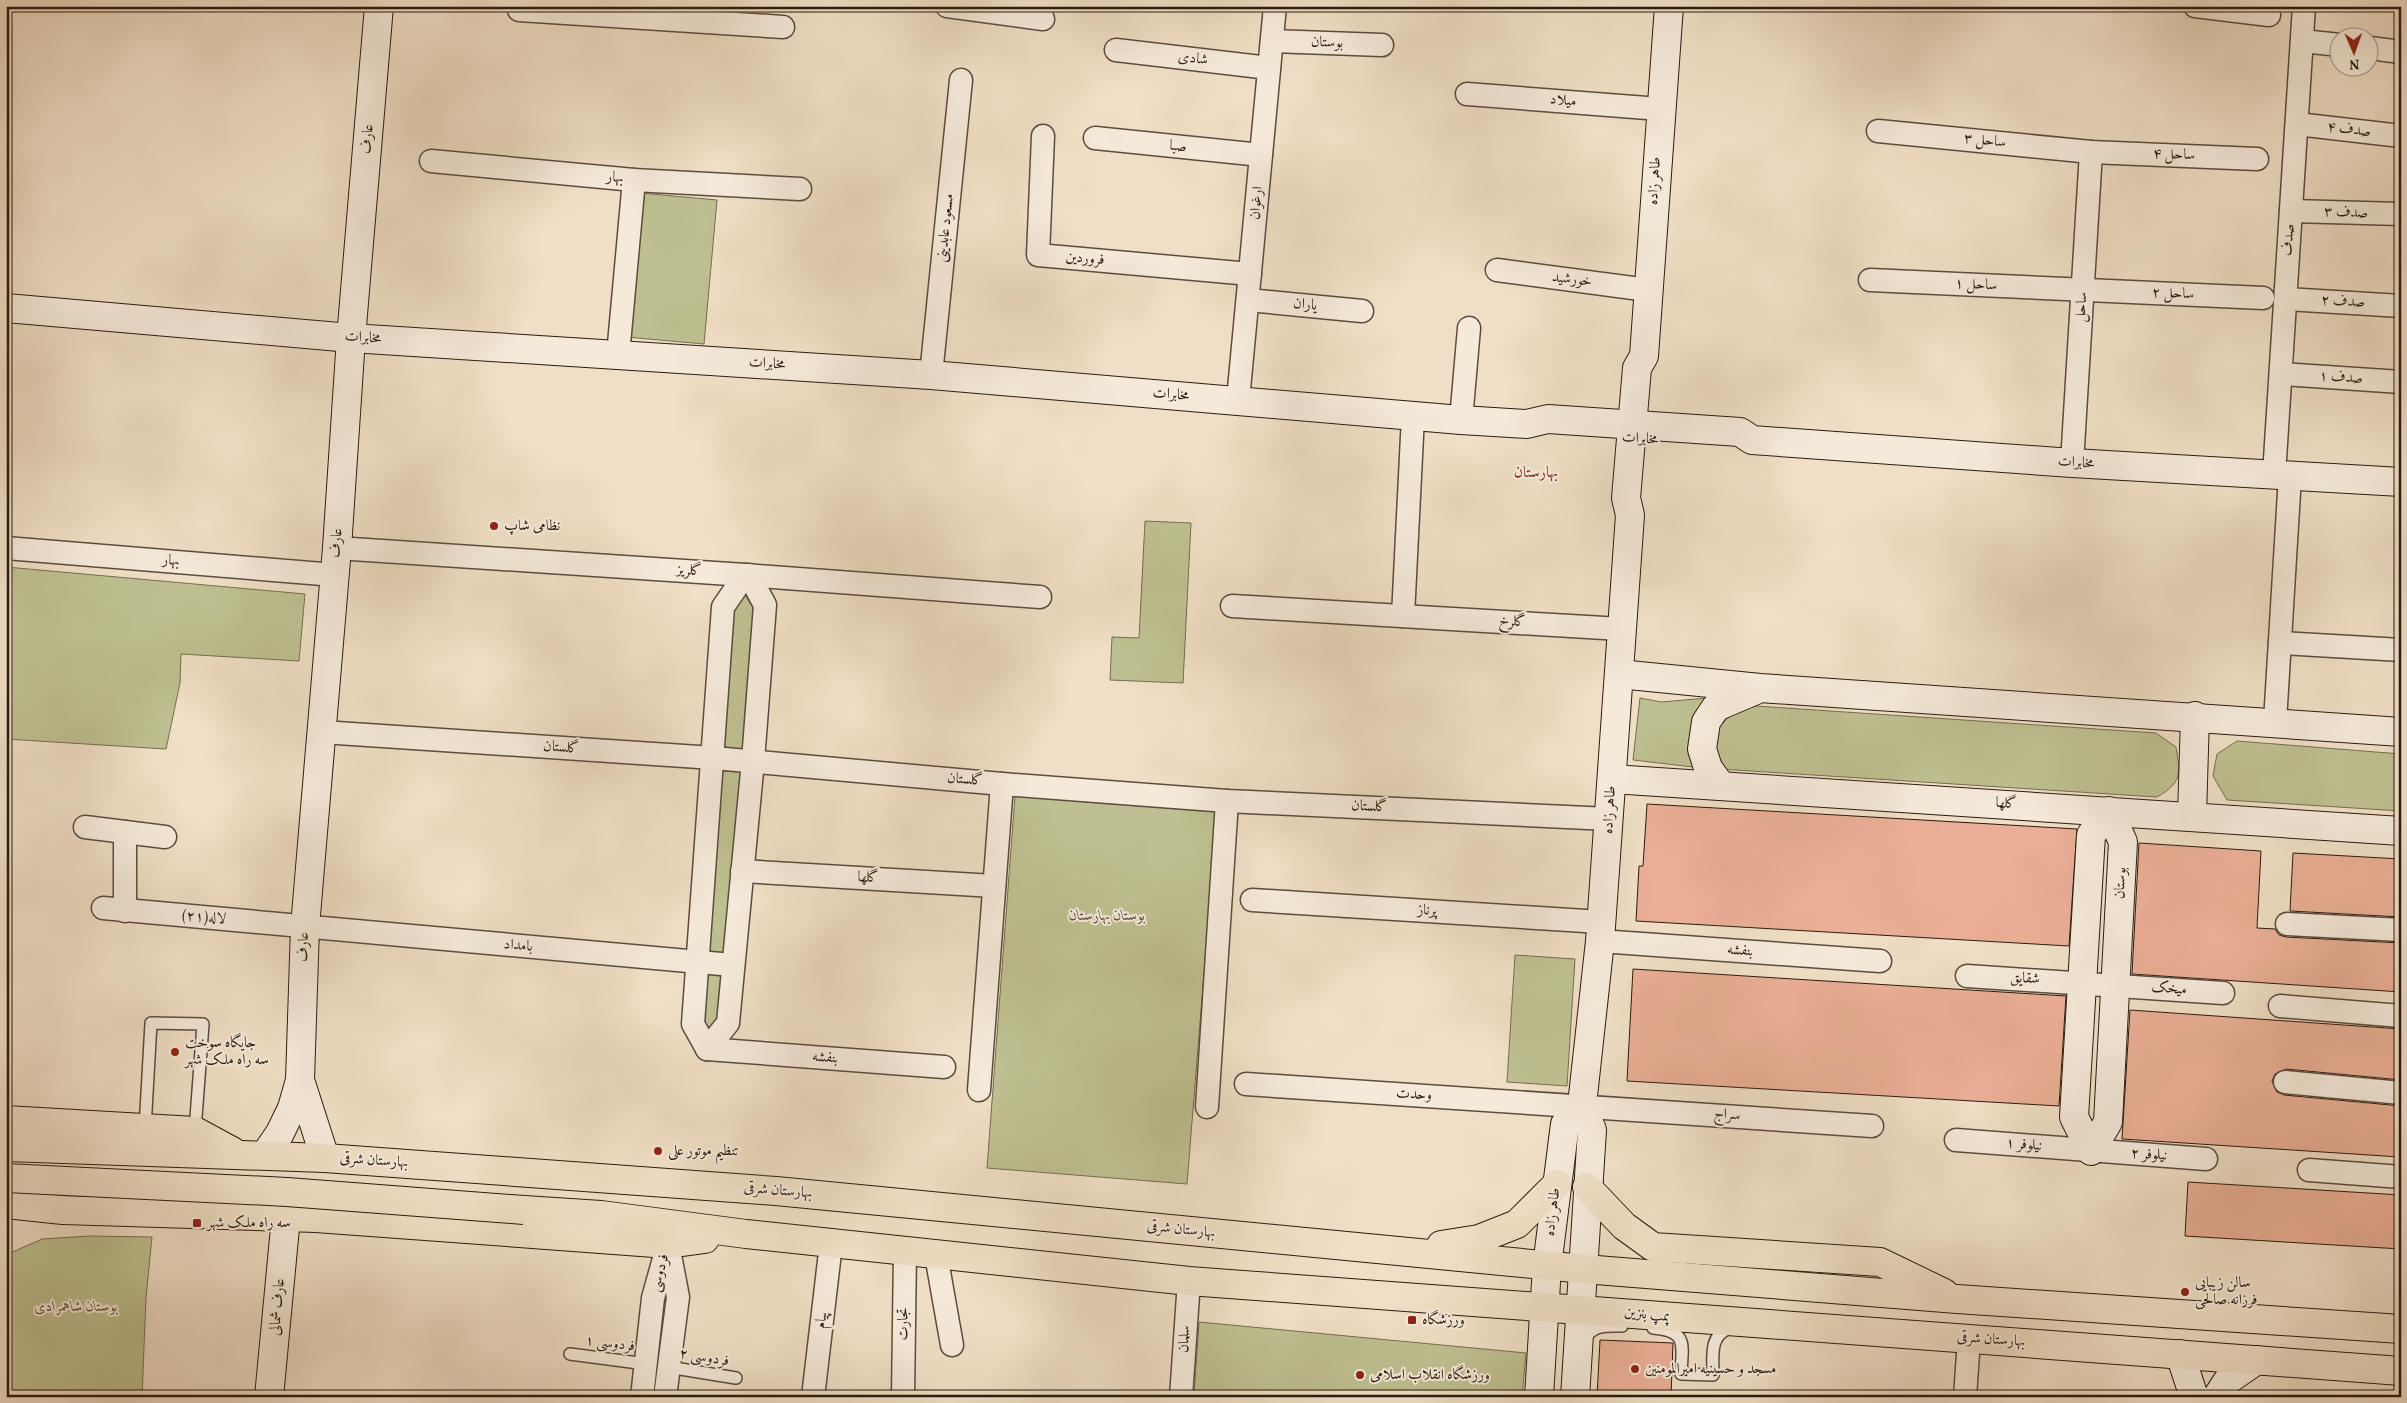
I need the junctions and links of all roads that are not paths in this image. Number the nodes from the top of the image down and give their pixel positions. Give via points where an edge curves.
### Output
1 (380, 6) edge
2 (519, 6) edge
3 (947, 6) edge
4 (1275, 6) edge
5 (1669, 6) edge
6 (2195, 6) edge
7 (2304, 6) edge
8 (2269, 15) dead end
9 (1043, 19) dead end
10 (783, 27) dead end
11 (1272, 41) junction
12 (2302, 41) junction
13 (2330, 44) edge
14 (1382, 45) dead end
15 (2380, 49) edge
16 (1116, 50) dead end
17 (2401, 52) edge
18 (1269, 68) junction
19 (962, 80) dead end
20 (1467, 94) dead end
21 (1660, 109) junction
22 (2297, 124) junction
23 (1878, 131) dead end
24 (1042, 136) dead end
25 (2401, 136) edge
26 (1095, 138) dead end
27 (2091, 152) junction
28 (1261, 155) junction
29 (2257, 159) dead end
30 (431, 161) dead end
31 (634, 180) junction
32 (800, 189) dead end
33 (2291, 211) junction
34 (2401, 214) edge
35 (1497, 270) dead end
36 (1250, 274) junction
37 (1870, 280) dead end
38 (1648, 290) junction
39 (2083, 291) junction
40 (2264, 298) dead end
41 (2286, 299) junction
42 (1248, 300) junction
43 (2401, 306) edge
44 (6, 308) edge
45 (1362, 311) dead end
46 (1469, 328) dead end
47 (351, 338) junction
48 (618, 354) junction
49 (2281, 374) junction
50 (931, 375) junction
51 (2401, 382) edge
52 (1238, 400) junction
53 (1413, 416) junction
54 (1461, 420) junction
55 (1639, 432) junction
56 (2072, 463) junction
57 (2282, 475) junction
58 (2401, 482) edge
59 (6, 548) edge
60 (338, 548) junction
61 (335, 575) junction
62 (747, 575) junction
63 (1040, 597) dead end
64 (1232, 606) dead end
65 (1404, 616) junction
66 (1621, 629) junction
67 (2280, 643) junction
68 (2401, 650) edge
69 (1619, 674) junction
70 (1760, 688) junction
71 (2195, 716) junction
72 (2275, 722) junction
73 (322, 732) junction
74 (2401, 732) edge
75 (714, 758) junction
76 (753, 761) junction
77 (1612, 779) junction
78 (1002, 784) junction
79 (1721, 786) junction
80 (1227, 801) junction
81 (2109, 811) junction
82 (2192, 816) junction
83 (1609, 819) junction
84 (85, 827) dead end
85 (2401, 831) edge
86 (126, 832) junction
87 (165, 837) dead end
88 (742, 871) junction
89 (994, 886) junction
90 (1252, 900) dead end
91 (102, 908) dead end
92 (125, 911) junction
93 (2287, 924) dead end
94 (305, 927) junction
95 (2401, 930) edge
96 (1601, 931) junction
97 (1880, 960) dead end
98 (697, 962) junction
99 (732, 965) junction
100 (1967, 976) dead end
101 (2082, 982) junction
102 (2115, 984) junction
103 (2224, 993) dead end
104 (2280, 1006) dead end
105 (2401, 1016) edge
106 (707, 1049) junction
107 (944, 1067) dead end
108 (2076, 1078) junction
109 (2110, 1078) junction
110 (300, 1080) junction
111 (2285, 1082) dead end
112 (1246, 1084) dead end
113 (979, 1090) dead end
114 (2401, 1092) edge
115 (1582, 1105) junction
116 (1207, 1107) dead end
117 (6, 1120) edge
118 (1872, 1126) dead end
119 (195, 1132) junction
120 (142, 1140) junction
121 (1956, 1140) dead end
122 (6, 1147) edge
123 (2091, 1151) junction
124 (238, 1154) junction
125 (265, 1155) junction
126 (325, 1158) junction
127 (2206, 1160) dead end
128 (2309, 1170) dead end
129 (2401, 1176) edge
130 (6, 1178) edge
131 (1557, 1184) junction
132 (1587, 1187) junction
133 (6, 1204) edge
134 (63, 1210) junction
135 (176, 1213) junction
136 (6, 1218) edge
137 (286, 1218) junction
138 (746, 1234) junction
139 (668, 1244) junction
140 (831, 1244) junction
141 (905, 1251) junction
142 (1393, 1251) junction
143 (936, 1255) junction
144 (1547, 1266) junction
145 (1584, 1269) junction
146 (1189, 1282) junction
147 (1957, 1299) junction
148 (1544, 1308) junction
149 (1581, 1310) junction
150 (1742, 1323) junction
151 (2401, 1329) edge
152 (1969, 1339) junction
153 (952, 1345) dead end
154 (570, 1354) dead end
155 (2180, 1354) junction
156 (1578, 1355) junction
157 (2257, 1360) junction
158 (646, 1364) junction
159 (668, 1367) junction
160 (2401, 1371) edge
161 (736, 1378) dead end
162 (270, 1397) edge
163 (642, 1397) edge
164 (665, 1397) edge
165 (813, 1397) edge
166 (903, 1397) edge
167 (1181, 1397) edge
168 (1539, 1397) edge
169 (1575, 1397) edge
170 (1966, 1397) edge
171 (2194, 1397) edge
172 (2217, 1397) edge

1 - 47 street, عارف
2 - 10 street via 519,10
3 - 9 street
4 - 11 street, ارغوان
5 - 21 street, طاهر زاده
6 - 8 street
7 - 12 street, صدف
11 - 14 street, بوستان
11 - 18 street, ارغوان
12 - 13 street
12 - 22 street, صدف
15 - 17 street
16 - 18 street, شادی
18 - 28 street, ارغوان
19 - 50 street, مسعود عابدینی
20 - 21 street, میلاد
21 - 38 street, طاهر زاده
22 - 25 street, صدف ۴
22 - 33 street, صدف
23 - 27 street, ساحل ۳
24 - 36 street, فروردین via 1038,255
26 - 28 street, صبا
27 - 29 street, ساحل ۴
27 - 39 street, ساحل
28 - 36 street, ارغوان
30 - 31 street, بهار
31 - 32 street, بهار
31 - 48 street
33 - 34 street, صدف ۳
33 - 41 street, صدف
35 - 38 street, خورشید
36 - 42 street, ارغوان
37 - 39 street, ساحل ۱
38 - 55 street, طاهر زاده via 1644,356 1650,368
39 - 40 street, ساحل ۲
39 - 56 street, ساحل
41 - 43 street, صدف ۲
41 - 49 street, صدف
42 - 45 street, یاران
42 - 52 street, ارغوان
44 - 47 street, مخابرات
46 - 54 street
47 - 48 street, مخابرات
47 - 60 street, عارف
48 - 50 street, مخابرات
49 - 51 street, صدف ۱
49 - 57 street, صدف
50 - 52 street, مخابرات
52 - 53 street, مخابرات
53 - 54 street, مخابرات
53 - 65 street
54 - 55 street, مخابرات via 1527,424 1548,419
55 - 56 street, مخابرات via 1740,446 1752,440
55 - 66 street, طاهر زاده via 1639,501 1630,515
56 - 57 street, مخابرات
57 - 58 street, مخابرات
57 - 67 street, صدف
59 - 61 street, بهار
60 - 61 street, عارف
60 - 62 street, گلریز
61 - 73 street, عارف
62 - 63 street, گلریز
62 - 75 street via 723,607
62 - 76 street via 765,606
64 - 65 street, گلرخ
65 - 66 street, گلرخ
66 - 69 street, طاهر زاده
67 - 68 street
67 - 72 street, صدف
69 - 70 street
69 - 77 street, طاهر زاده
70 - 71 street
70 - 79 street via 1716,706 1706,722 1702,749 1708,768
71 - 72 street
71 - 82 street
72 - 74 street
73 - 75 street, گلستان
73 - 94 street, عارف
75 - 76 street, گلستان
75 - 98 street
76 - 78 street, گلستان
76 - 88 street
77 - 79 street, گلها
77 - 83 street, طاهر زاده
78 - 80 street, گلستان
78 - 89 street
79 - 81 street, گلها
80 - 83 street, گلستان
80 - 116 street
81 - 82 street, گلها
81 - 101 street via 2091,835
81 - 102 street, بوستان via 2123,842
82 - 85 street, گلها
83 - 96 street, طاهر زاده
84 - 86 street
86 - 87 street
86 - 92 street
88 - 89 street, گلها
88 - 99 street
89 - 113 street
90 - 96 street, پرناز
91 - 92 street, لاله(۲۱)
92 - 94 street, لاله(۲۱)
93 - 95 street
94 - 98 street, بامداد
94 - 110 street, عارف
96 - 97 street, بنفشه
96 - 115 street, طاهر زاده
98 - 99 street, بامداد
98 - 106 street via 693,1024
99 - 106 street via 728,1023
100 - 101 street, شقایق
101 - 102 street, شقایق
101 - 108 street
102 - 103 street, میخک
102 - 109 street, بوستان
104 - 105 street
106 - 107 street, بنفشه
108 - 109 street
108 - 123 street via 2074,1117
109 - 123 street, بوستان via 2108,1122
110 - 125 street via 292,1108
110 - 126 street
111 - 114 street
112 - 115 street, وحدت
115 - 118 street, سراج
115 - 131 street, طاهر زاده via 1565,1124
115 - 132 street, طاهر زاده via 1592,1130
117 - 120 main road
119 - 120 main road
119 - 120 lane via 203,1024 151,1023
119 - 124 main road
120 - 122 main road, بهارستان شرقی
120 - 124 main road, بهارستان شرقی
120 - 135 main road via 79,1161 73,1166 70,1176 72,1185 88,1198
121 - 123 street, نیلوفر ۱
123 - 127 street, نیلوفر ۲
124 - 125 main road, بهارستان شرقی
125 - 126 main road, بهارستان شرقی
126 - 142 main road, بهارستان شرقی via 776,1191
128 - 129 street
130 - 138 main road, bridge via 287,1192 601,1215
131 - 142 main road via 1518,1224 1479,1239
131 - 144 street, طاهر زاده
132 - 145 street, طاهر زاده
132 - 147 main road via 1624,1226 1653,1247 1880,1262
133 - 134 main road
134 - 135 main road
134 - 136 main road via 36,1210
135 - 137 main road
137 - 139 main road
137 - 162 street, عارف شمالی
138 - 139 main road
138 - 140 main road
139 - 158 street, فردوسی via 653,1298
139 - 159 street, فردوسی via 678,1297
140 - 141 main road
140 - 165 street, پیام
141 - 143 main road
141 - 166 street, تجارت
142 - 144 main road, بهارستان شرقی
143 - 146 main road
143 - 153 street
144 - 145 main road
144 - 148 street, طاهر زاده
145 - 147 main road
145 - 149 street, طاهر زاده
146 - 148 main road
146 - 167 street, سلمان
147 - 151 main road
148 - 149 main road
148 - 168 street
149 - 150 main road, بهارستان شرقی
149 - 156 street
150 - 152 main road, بهارستان شرقی
150 - 156 lane, پمپ بنزین via 1717,1335 1714,1340 1713,1375 1681,1374 1682,1341 1679,1335 1666,1329 1601,1326 1590,1330
152 - 155 main road, بهارستان شرقی
152 - 170 street
154 - 158 lane, فردوسی ۱
155 - 157 main road, بهارستان شرقی
155 - 171 street
156 - 169 street
157 - 160 main road, بهارستان شرقی
157 - 172 street via 2228,1380
158 - 159 street
158 - 163 street, فردوسی
159 - 161 lane, فردوسی ۲
159 - 164 street, فردوسی

